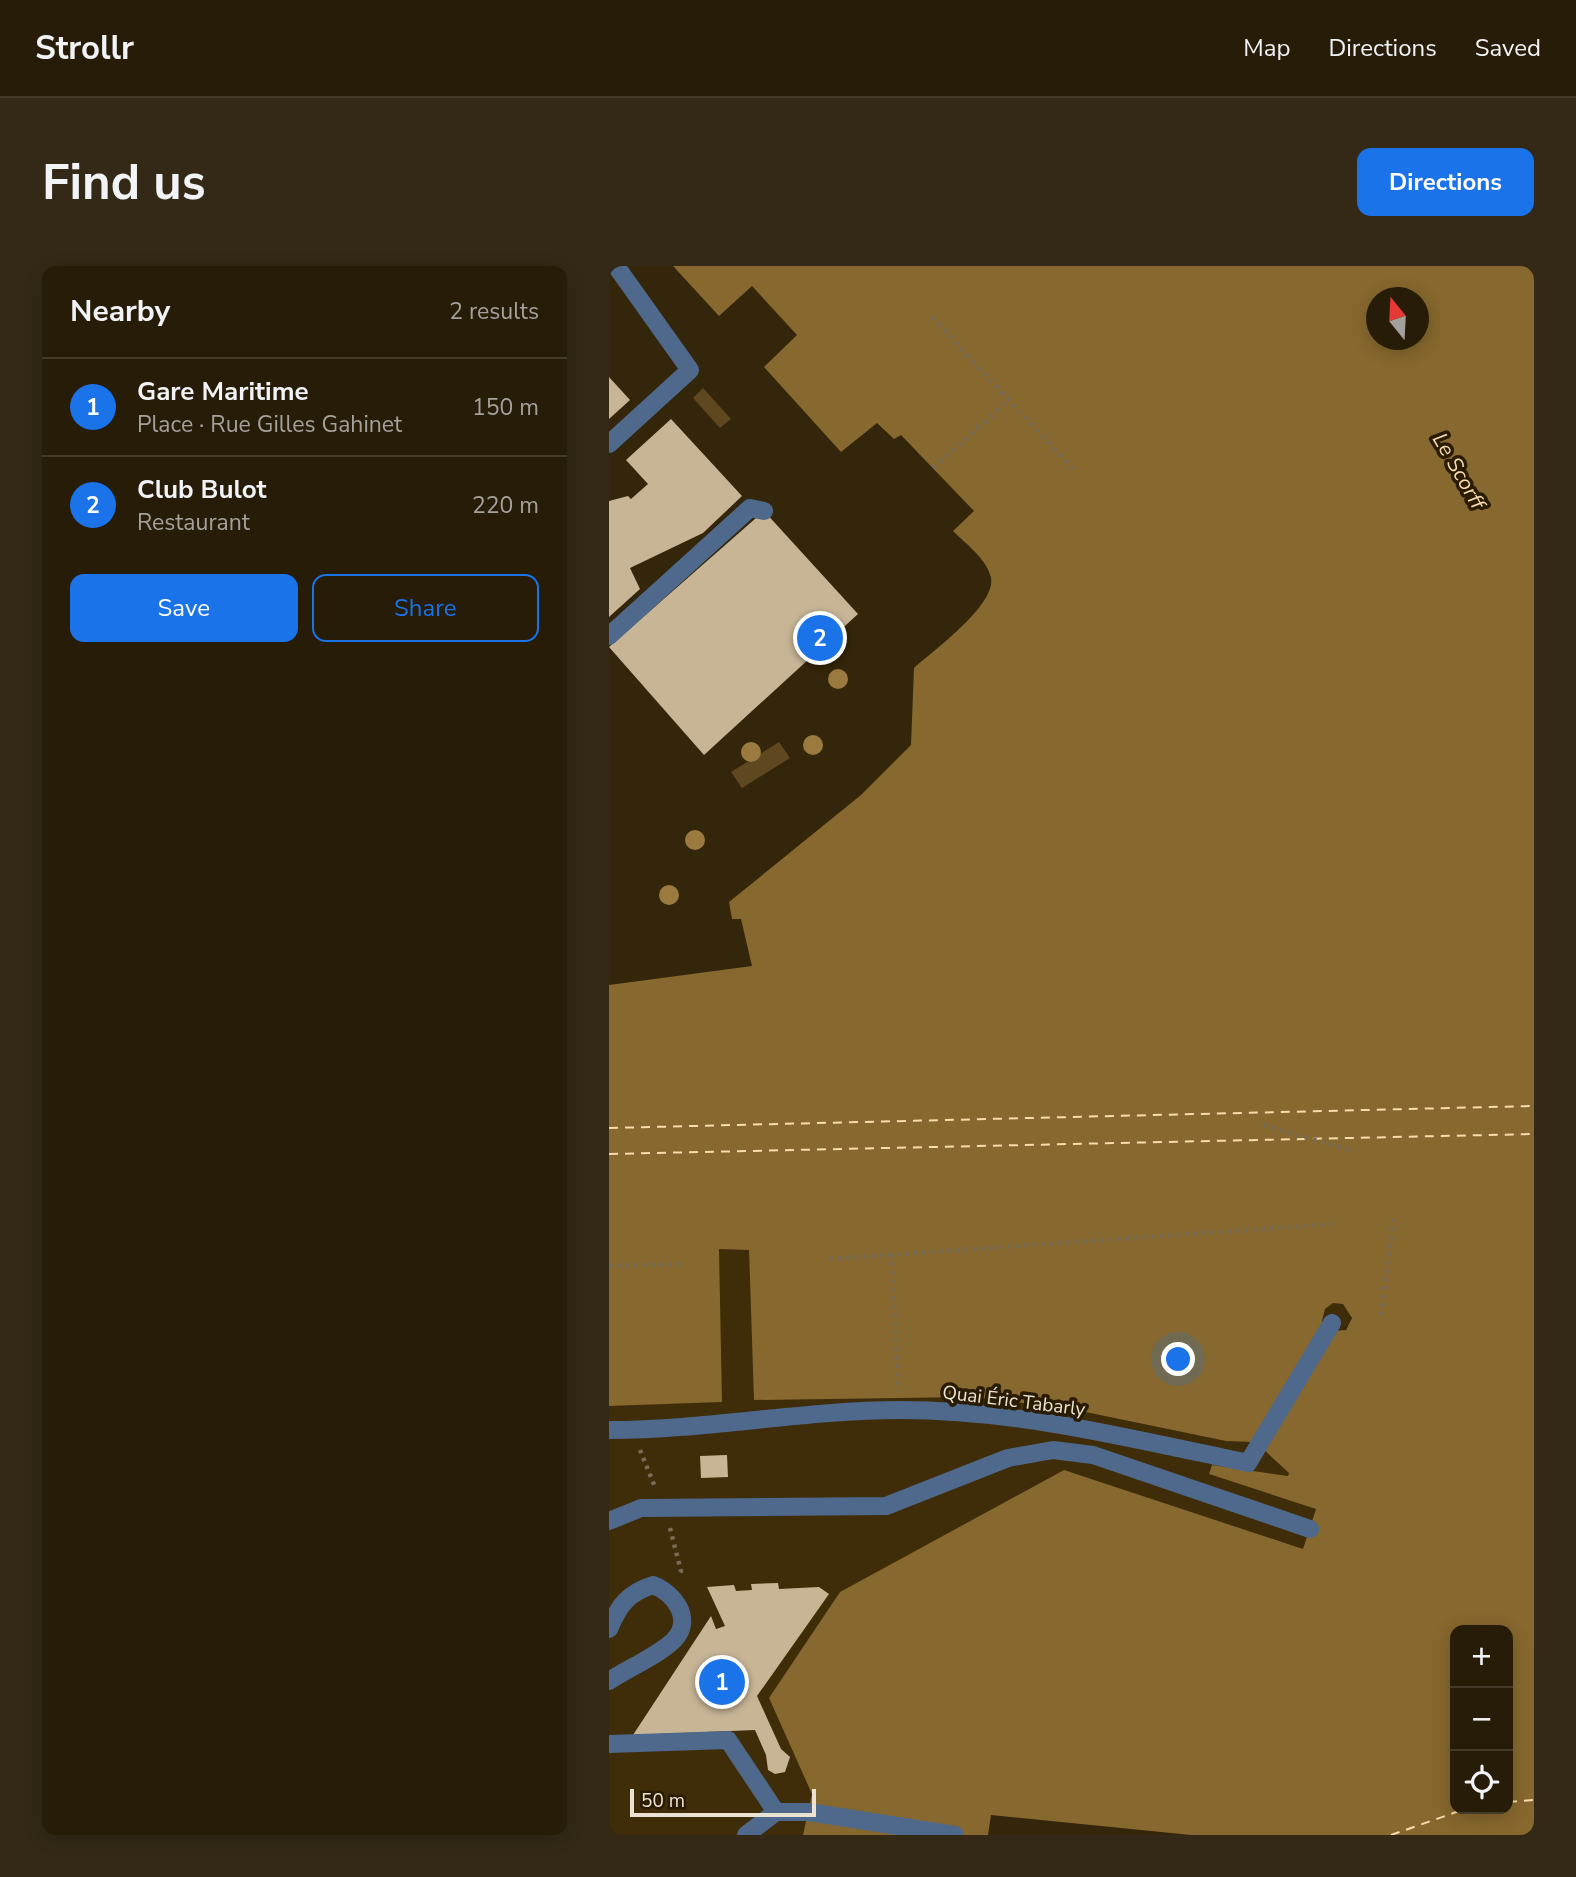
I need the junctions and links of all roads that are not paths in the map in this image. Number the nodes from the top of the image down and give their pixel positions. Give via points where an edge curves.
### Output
1 (616, 266) edge
2 (609, 444) edge
3 (764, 511) dead end
4 (609, 636) edge
5 (1332, 1324) dead end
6 (609, 1430) edge
7 (609, 1521) edge
8 (1310, 1530) dead end
9 (609, 1629) edge
10 (609, 1681) edge
11 (609, 1744) edge
12 (776, 1812) junction
13 (746, 1835) edge
14 (955, 1835) edge

1 - 2 street via 691,370
3 - 4 street via 750,508
5 - 6 street, Quai Éric Tabarly via 1248,1463 1036,1421 959,1411 899,1410
7 - 8 street via 641,1508 886,1506 1008,1458 1053,1450 1093,1455
9 - 10 street via 633,1591 653,1585 674,1597 681,1611 681,1627 674,1640
11 - 12 street via 728,1740
12 - 13 street
12 - 14 street via 808,1812

